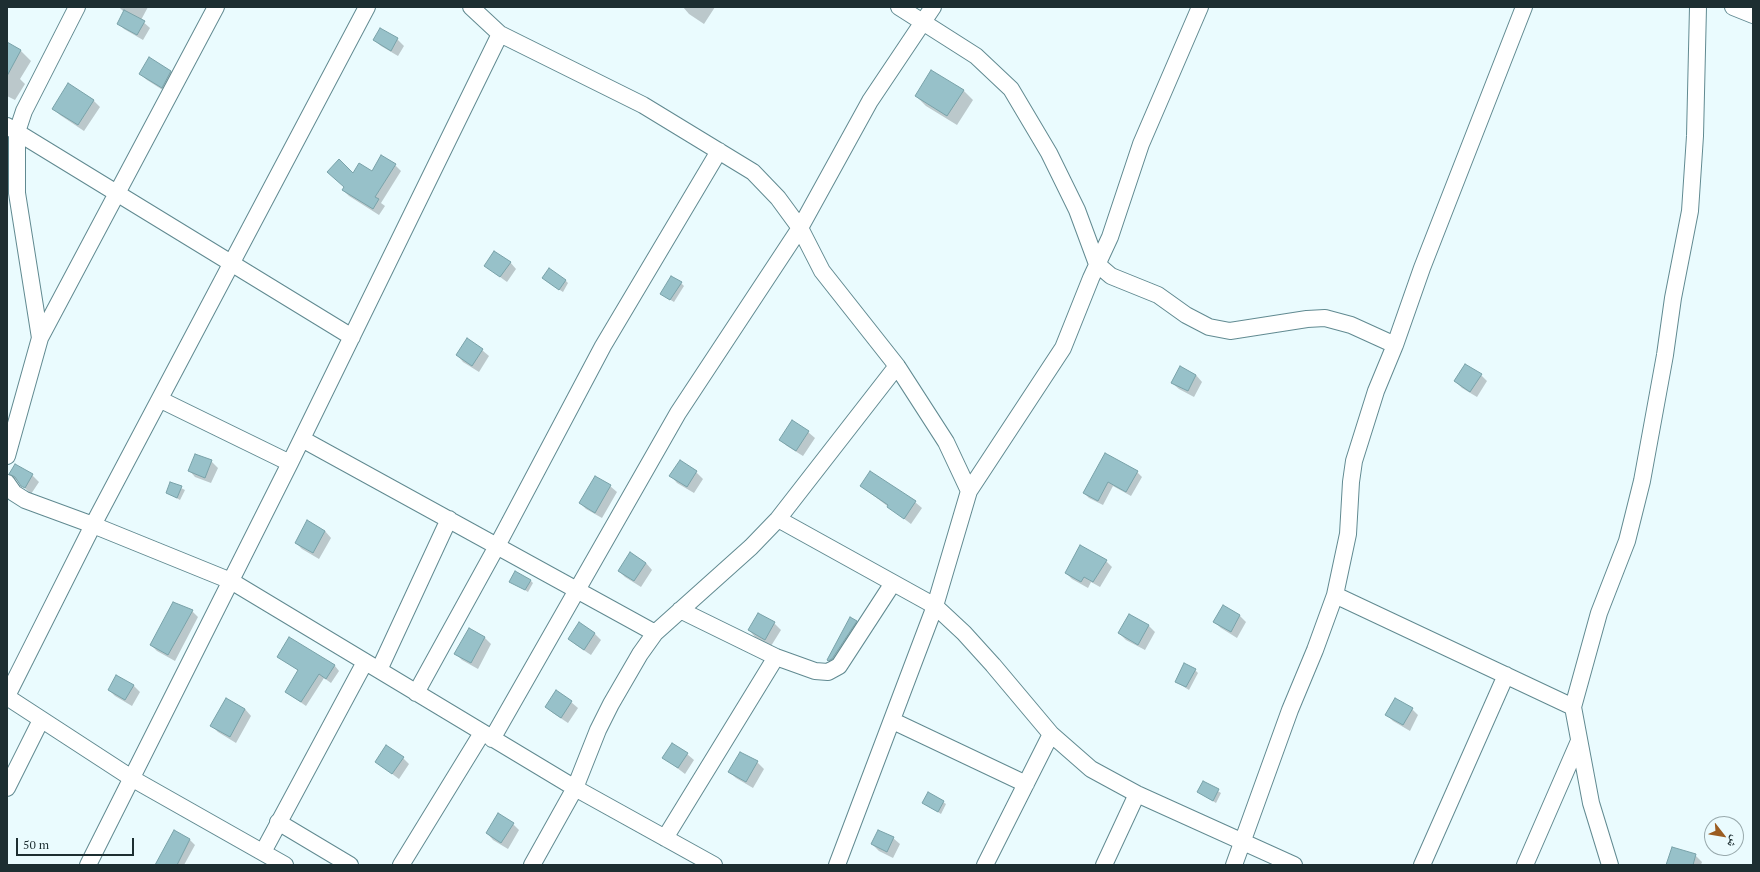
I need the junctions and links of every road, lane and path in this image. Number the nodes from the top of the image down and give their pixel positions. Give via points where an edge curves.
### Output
1 (77, 7) edge
2 (216, 7) edge
3 (368, 7) edge
4 (471, 7) edge
5 (899, 7) edge
6 (933, 7) edge
7 (1200, 7) edge
8 (1524, 7) edge
9 (1698, 7) edge
10 (1733, 7) edge
11 (1753, 15) edge
12 (923, 23) junction
13 (500, 34) junction
14 (12, 129) edge
15 (719, 151) junction
16 (116, 192) junction
17 (12, 194) edge
18 (800, 228) junction
19 (232, 264) junction
20 (1097, 264) junction
21 (352, 337) junction
22 (40, 338) junction
23 (1394, 345) junction
24 (897, 366) junction
25 (161, 400) junction
26 (302, 439) junction
27 (7, 456) edge
28 (290, 462) junction
29 (7, 483) edge
30 (969, 491) junction
31 (449, 519) junction
32 (778, 519) junction
33 (93, 525) junction
34 (497, 546) junction
35 (231, 581) junction
36 (893, 583) junction
37 (577, 590) junction
38 (1335, 595) junction
39 (935, 606) junction
40 (680, 610) junction
41 (655, 633) junction
42 (776, 656) junction
43 (365, 662) junction
44 (379, 670) junction
45 (1506, 675) junction
46 (416, 692) junction
47 (7, 696) edge
48 (1573, 707) junction
49 (41, 720) junction
50 (892, 721) junction
51 (1051, 734) junction
52 (487, 736) junction
53 (1580, 741) junction
54 (132, 779) junction
55 (1026, 784) junction
56 (7, 788) edge
57 (575, 788) junction
58 (1137, 794) junction
59 (278, 822) junction
60 (665, 838) junction
61 (1244, 842) junction
62 (263, 852) junction
63 (88, 865) edge
64 (285, 865) edge
65 (350, 865) edge
66 (401, 865) edge
67 (532, 865) edge
68 (714, 865) edge
69 (837, 865) edge
70 (985, 865) edge
71 (1104, 865) edge
72 (1234, 865) edge
73 (1294, 865) edge
74 (1422, 865) edge
75 (1526, 865) edge
76 (1610, 865) edge

1 - 14 street via 24,111
2 - 16 street
3 - 19 street
4 - 13 street
5 - 12 street
6 - 12 street
7 - 20 street via 1141,144 1110,237
8 - 23 street
9 - 48 street via 1695,136 1690,212 1642,481 1629,534 1599,613
10 - 11 street
12 - 18 street via 870,101
12 - 20 street via 976,56 1011,89 1049,153 1071,197
13 - 15 street via 643,105
13 - 21 street
14 - 16 street
14 - 17 street
15 - 18 street via 753,172 778,198
15 - 34 street via 603,346
16 - 19 street
16 - 22 street
17 - 22 street
18 - 24 street via 822,271
18 - 37 street via 678,413
19 - 21 street
19 - 25 street
20 - 23 street via 1111,276 1158,294 1186,315 1209,327 1230,331 1307,318 1326,318 1351,325
20 - 30 street via 1064,348
21 - 26 street
22 - 27 street
23 - 38 street via 1354,461 1350,482 1348,534
24 - 30 street via 946,442
24 - 32 street
25 - 28 street
25 - 33 street
26 - 28 street
26 - 31 street
28 - 35 street
29 - 33 street via 14,493 25,500
30 - 39 street
31 - 34 street
31 - 44 street
32 - 36 street
32 - 40 street via 751,547
33 - 35 street
33 - 47 street
34 - 37 street
34 - 46 street
35 - 43 street
35 - 54 street
36 - 39 street
36 - 42 street via 839,666 828,672 815,671
37 - 41 street
37 - 52 street
38 - 45 street
38 - 61 street via 1290,710
39 - 50 street
39 - 51 street via 964,633
40 - 41 street
40 - 42 street
41 - 57 street via 611,704
42 - 60 street
43 - 44 street
43 - 59 street
44 - 46 street
45 - 48 street
45 - 74 street
46 - 52 street
47 - 49 street
48 - 53 street
49 - 54 street
49 - 56 street
50 - 55 street
50 - 69 street
51 - 55 street
51 - 58 street via 1091,769
52 - 57 street
52 - 66 street
53 - 75 street
53 - 76 street via 1591,803
54 - 62 street
54 - 63 street
55 - 70 street
57 - 60 street
57 - 67 street
58 - 61 street
58 - 71 street
59 - 62 street
59 - 65 street
60 - 68 street
61 - 72 street
61 - 73 street
62 - 64 street

